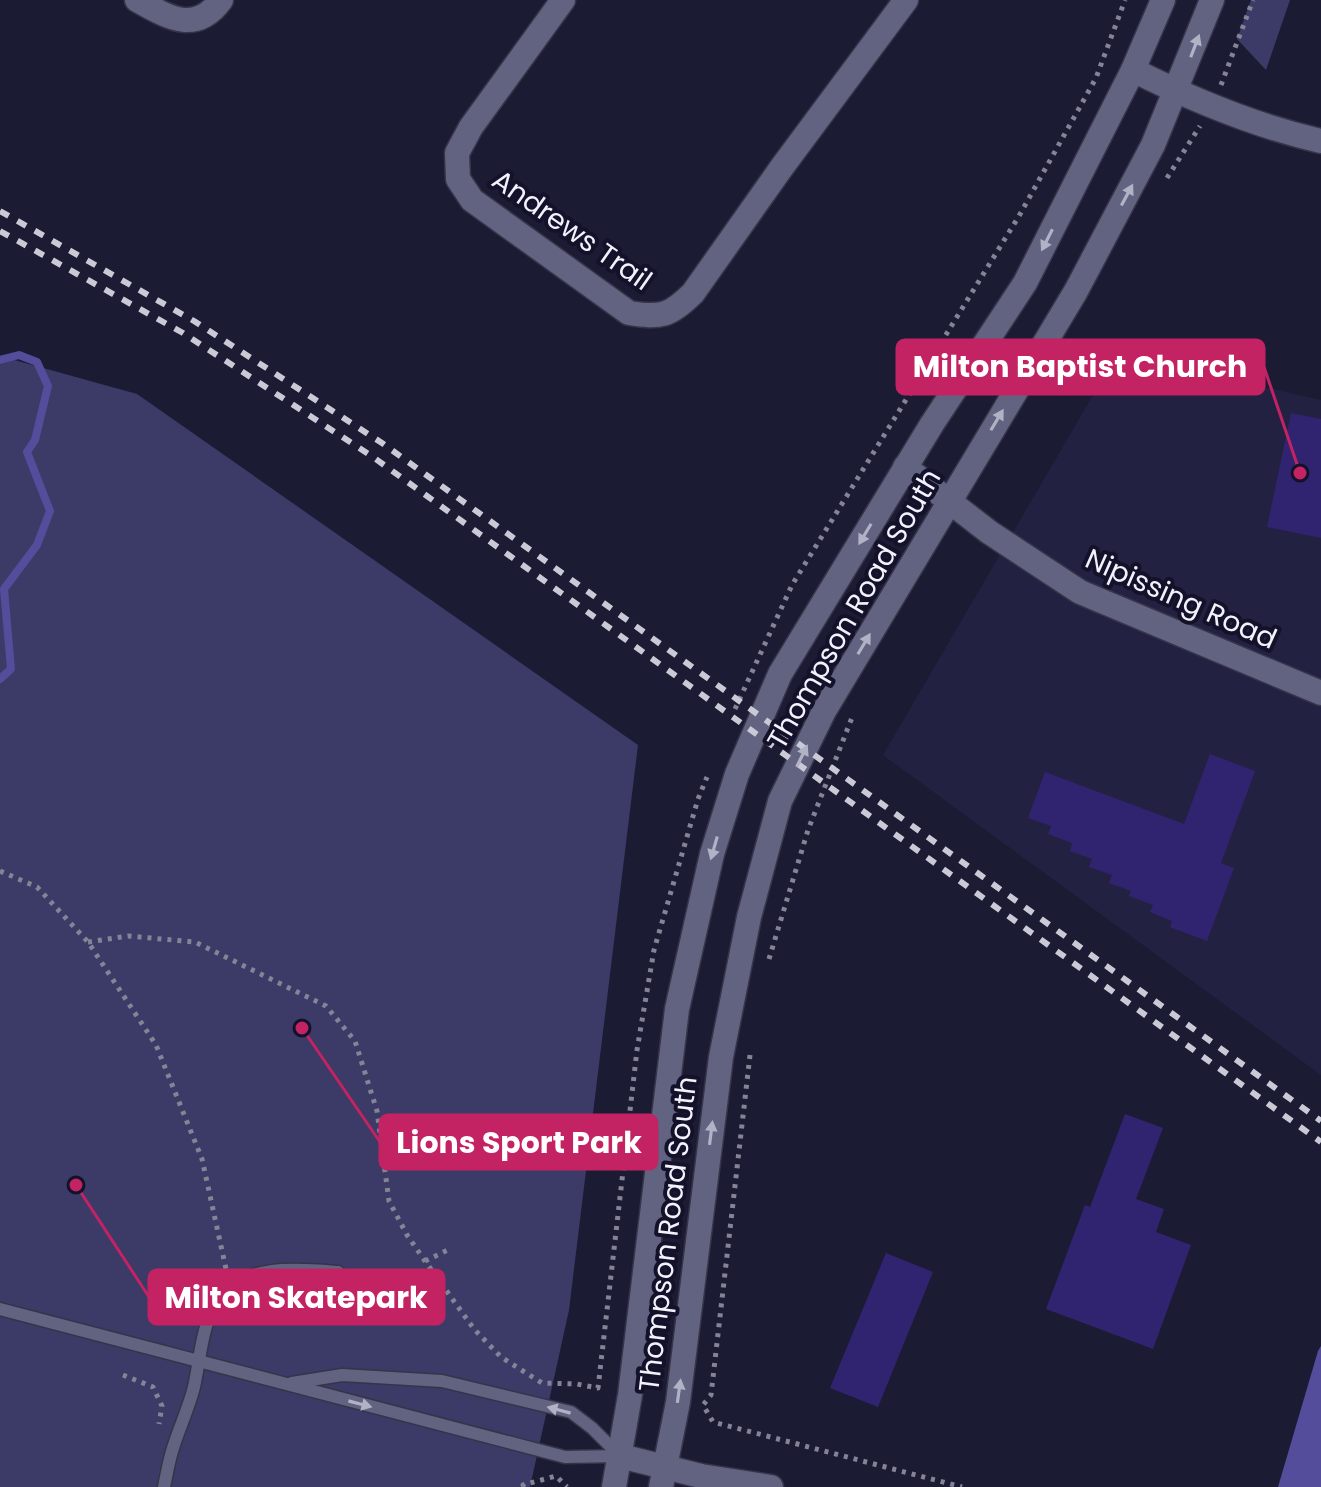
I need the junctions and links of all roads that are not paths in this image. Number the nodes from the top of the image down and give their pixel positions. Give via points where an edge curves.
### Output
1 (137, 0) edge
2 (221, 0) edge
3 (563, 0) edge
4 (906, 0) edge
5 (1163, 0) edge
6 (1212, 0) edge
7 (1133, 70) junction
8 (1177, 92) junction
9 (1321, 141) edge
10 (905, 467) junction
11 (950, 502) junction
12 (1321, 693) edge
13 (338, 1272) dead end
14 (0, 1309) edge
15 (199, 1362) junction
16 (285, 1384) junction
17 (620, 1456) junction
18 (663, 1478) edge
19 (164, 1487) edge
20 (614, 1487) edge
21 (771, 1487) edge

1 - 2 main road via 188,21 202,17
3 - 4 main road, Andrews Trail via 471,127 457,153 458,179 472,200 629,313 656,317 677,309 693,293
5 - 7 main road, Thompson Road South
8 -> 6 main road, Thompson Road South
7 - 8 main road
7 -> 10 main road, Thompson Road South via 1025,283
8 - 9 main road via 1274,130
11 -> 8 main road, Thompson Road South via 1076,291
10 - 11 main road, Nipissing Road
10 -> 17 main road, Thompson Road South via 780,674 737,774 712,854 677,1009
11 - 12 main road, Nipissing Road via 1080,592
18 -> 11 main road, Thompson Road South via 678,1402 721,1057 749,917 780,801 824,711
13 - 15 lane via 294,1269 242,1279 219,1298
14 - 15 lane
15 - 16 lane
15 - 19 lane
16 -> 17 lane via 565,1457
17 -> 16 lane via 571,1412 442,1381 342,1375
17 - 18 main road
17 - 20 main road, Thompson Road South
18 - 21 main road

